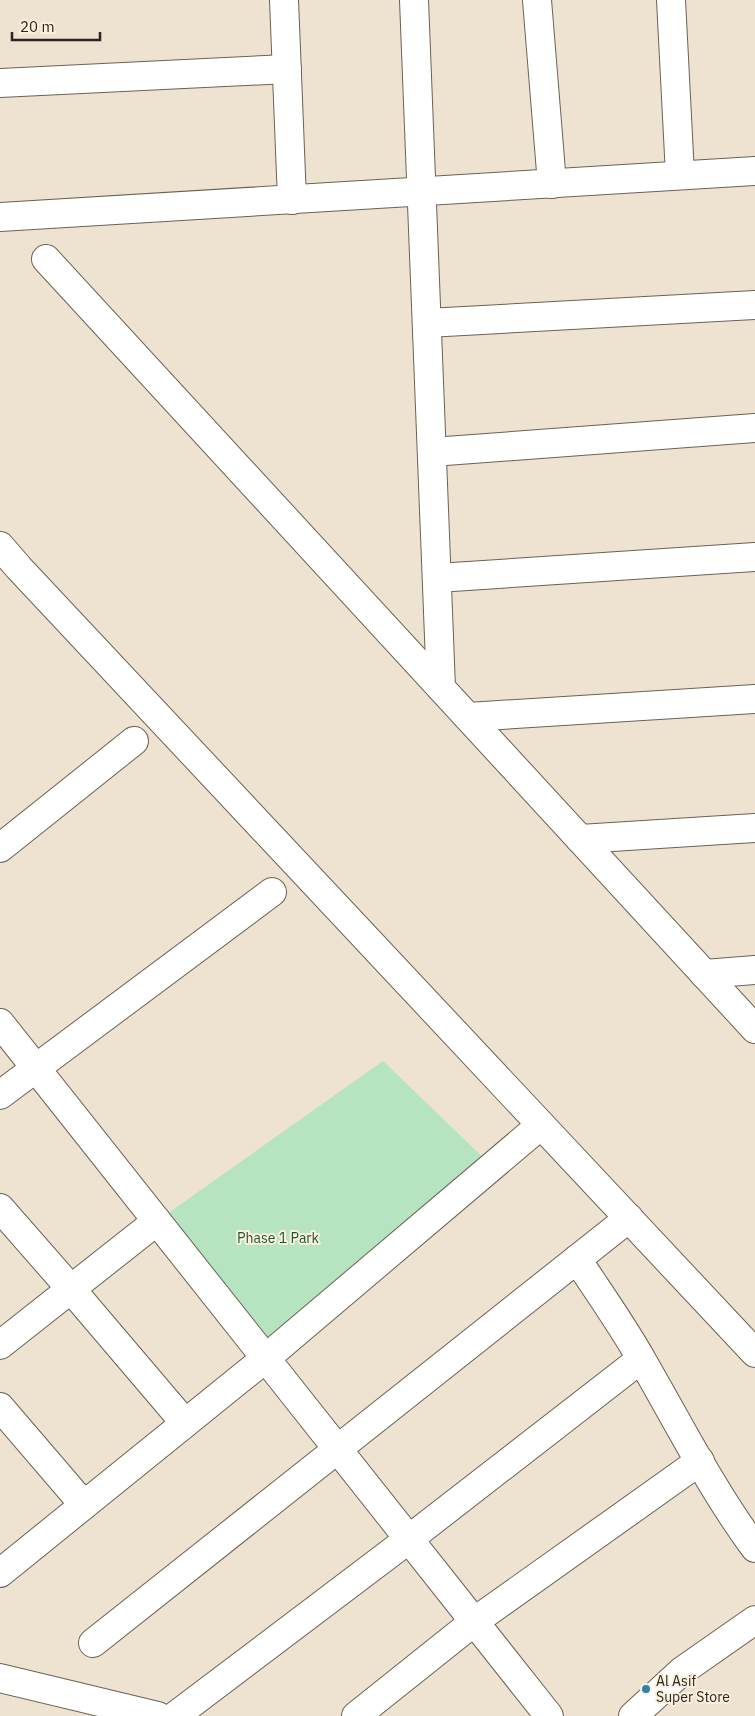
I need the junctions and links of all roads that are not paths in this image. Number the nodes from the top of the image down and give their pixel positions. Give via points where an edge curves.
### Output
1 (284, 0) edge
2 (414, 0) edge
3 (537, 0) edge
4 (671, 0) edge
5 (287, 69) junction
6 (0, 83) edge
7 (755, 171) edge
8 (680, 175) junction
9 (552, 184) junction
10 (422, 191) junction
11 (292, 200) junction
12 (0, 217) edge
13 (46, 259) dead end
14 (755, 305) edge
15 (427, 323) junction
16 (755, 428) edge
17 (432, 452) junction
18 (0, 546) edge
19 (755, 558) edge
20 (437, 578) junction
21 (441, 688) junction
22 (755, 699) edge
23 (468, 717) junction
24 (134, 741) dead end
25 (755, 828) edge
26 (580, 839) junction
27 (0, 848) edge
28 (272, 892) dead end
29 (755, 970) edge
30 (704, 974) junction
31 (0, 1023) edge
32 (755, 1029) edge
33 (36, 1068) junction
34 (0, 1095) edge
35 (541, 1125) junction
36 (0, 1208) edge
37 (628, 1218) junction
38 (157, 1221) junction
39 (577, 1259) junction
40 (71, 1289) junction
41 (0, 1345) edge
42 (755, 1353) edge
43 (266, 1358) junction
44 (641, 1359) junction
45 (0, 1407) edge
46 (185, 1423) junction
47 (338, 1449) junction
48 (700, 1461) junction
49 (84, 1506) junction
50 (409, 1538) junction
51 (755, 1548) edge
52 (0, 1573) edge
53 (755, 1620) edge
54 (475, 1621) junction
55 (93, 1643) dead end
56 (0, 1678) edge
57 (663, 1688) junction
58 (158, 1716) edge
59 (175, 1716) edge
60 (356, 1716) edge
61 (549, 1716) edge
62 (633, 1716) edge
63 (652, 1716) edge

1 - 5 street
2 - 10 street
3 - 9 street
4 - 8 street
5 - 6 street
5 - 11 street
7 - 8 street
8 - 9 street
9 - 10 street
10 - 11 street
10 - 15 street
11 - 12 street
13 - 21 street
14 - 15 street
15 - 17 street
16 - 17 street
17 - 20 street
18 - 35 street
19 - 20 street
20 - 21 street
21 - 23 street
22 - 23 street
23 - 26 street
24 - 27 street
25 - 26 street
26 - 30 street
28 - 33 street
29 - 30 street
30 - 32 street
31 - 33 street
33 - 34 street
33 - 38 street
35 - 37 street
35 - 43 street
36 - 40 street
37 - 39 street
37 - 42 street
38 - 40 street
38 - 43 street
39 - 44 street
39 - 47 street
40 - 41 street
40 - 46 street
43 - 46 street
43 - 47 street
44 - 48 street
44 - 50 street
45 - 49 street
46 - 49 street
47 - 50 street
47 - 55 street
48 - 51 street
48 - 54 street
49 - 52 street
50 - 54 street
50 - 59 street
53 - 57 street
54 - 60 street
54 - 61 street
56 - 58 street
57 - 62 street
57 - 63 street

